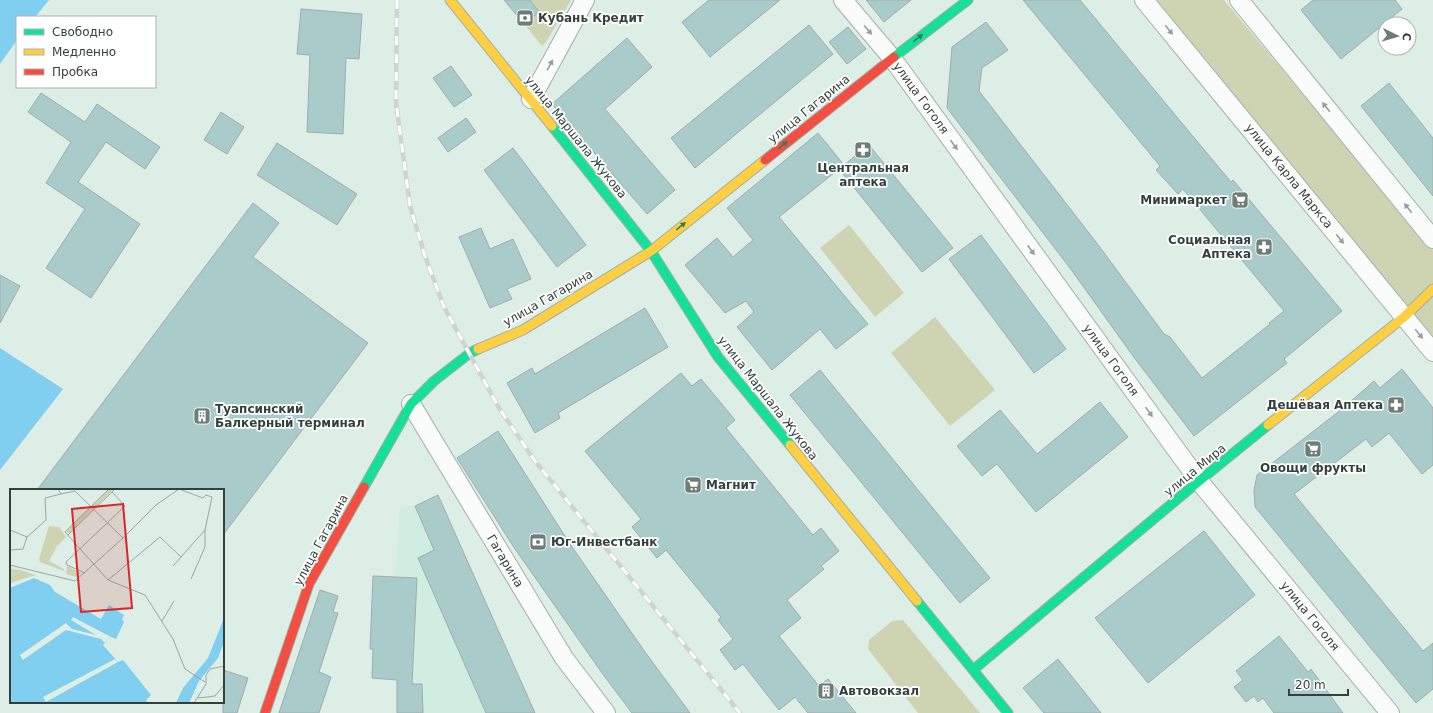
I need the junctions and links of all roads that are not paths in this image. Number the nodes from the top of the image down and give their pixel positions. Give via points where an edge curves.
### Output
1 (450, 0) edge
2 (585, 0) edge
3 (843, 0) edge
4 (968, 0) edge
5 (1144, 0) edge
6 (1239, 0) edge
7 (892, 58) junction
8 (531, 99) junction
9 (1433, 239) edge
10 (651, 251) junction
11 (1433, 289) edge
12 (1404, 317) junction
13 (1433, 352) edge
14 (411, 404) junction
15 (1199, 481) junction
16 (973, 670) junction
17 (265, 713) edge
18 (606, 713) edge
19 (1008, 713) edge
20 (1390, 713) edge

1 - 8 street, улица Маршала Жукова
8 -> 2 street
3 -> 7 street, улица Гоголя
7 -> 4 street, улица Гагарина
5 -> 12 street, улица Карла Маркса
9 -> 6 street
10 -> 7 street, улица Гагарина
7 -> 15 street, улица Гоголя
8 - 10 street, улица Маршала Жукова
10 - 14 street, улица Гагарина via 523,330 470,353 434,381
10 - 16 street, улица Маршала Жукова via 718,357
11 - 12 street, улица Мира
12 -> 13 street, улица Карла Маркса
12 - 15 street, улица Мира
14 - 17 street, улица Гагарина via 309,584
14 - 18 street, Гагарина via 564,658
15 - 16 street, улица Мира
15 - 20 street, улица Гоголя
16 - 19 street, улица Маршала Жукова

